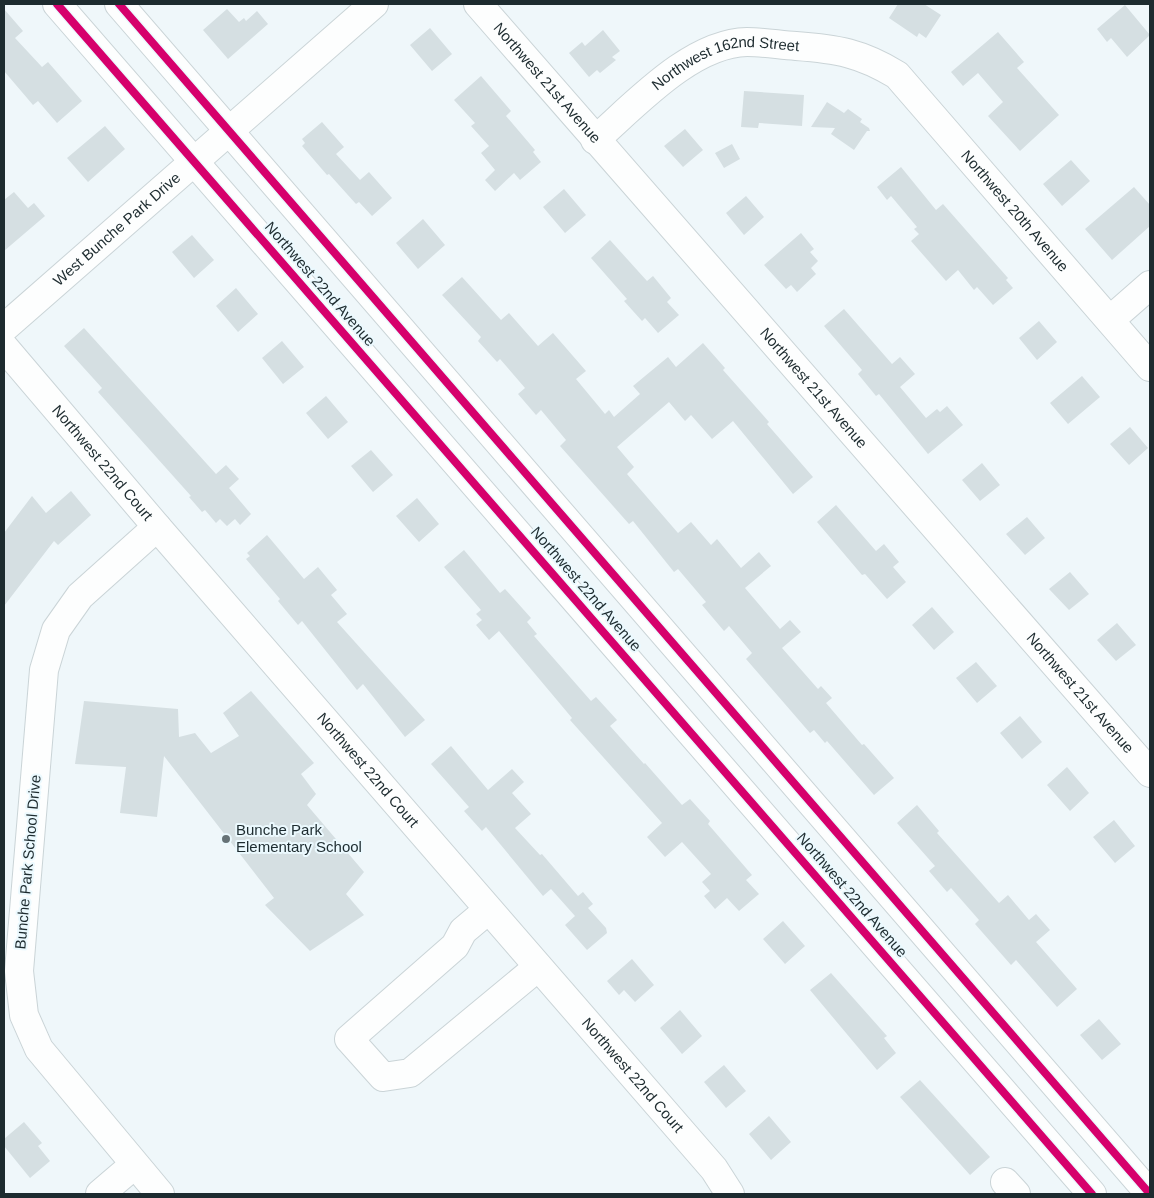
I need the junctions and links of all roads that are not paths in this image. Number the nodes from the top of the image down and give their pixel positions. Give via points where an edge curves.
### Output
1 (57, 4) edge
2 (119, 4) edge
3 (374, 4) edge
4 (478, 4) edge
5 (875, 61) joint
6 (229, 130) junction
7 (595, 140) junction
8 (194, 161) junction
9 (1150, 285) edge
10 (1110, 320) junction
11 (4, 328) edge
12 (4, 346) edge
13 (1150, 367) edge
14 (157, 527) junction
15 (1150, 773) edge
16 (488, 910) junction
17 (538, 967) junction
18 (134, 1165) junction
19 (100, 1194) edge
20 (160, 1194) edge
21 (730, 1194) edge
22 (1092, 1194) edge
23 (1150, 1194) edge

1 - 8 street, Northwest 22nd Avenue
2 - 6 street, Northwest 22nd Avenue
3 - 6 street, West Bunche Park Drive
4 - 7 street, Northwest 21st Avenue
5 - 7 street, Northwest 162nd Street via 836,49 745,42 716,48 684,64
5 - 10 street, Northwest 20th Avenue via 897,75
6 - 8 street, West Bunche Park Drive
6 - 23 street, Northwest 22nd Avenue
7 - 15 street, Northwest 21st Avenue
8 - 11 street, West Bunche Park Drive
8 - 22 street, Northwest 22nd Avenue
9 - 10 street
10 - 13 street, Northwest 20th Avenue
12 - 14 street, Northwest 22nd Court
14 - 16 street, Northwest 22nd Court
14 - 18 street, Bunche Park School Drive via 80,596 53,638 44,670 19,971 24,1016 39,1049
16 - 17 street, Northwest 22nd Court
16 - 17 street via 463,931 455,946 349,1039 383,1077 410,1073
17 - 21 street, Northwest 22nd Court via 714,1170
18 - 19 street
18 - 20 street, Bunche Park School Drive

